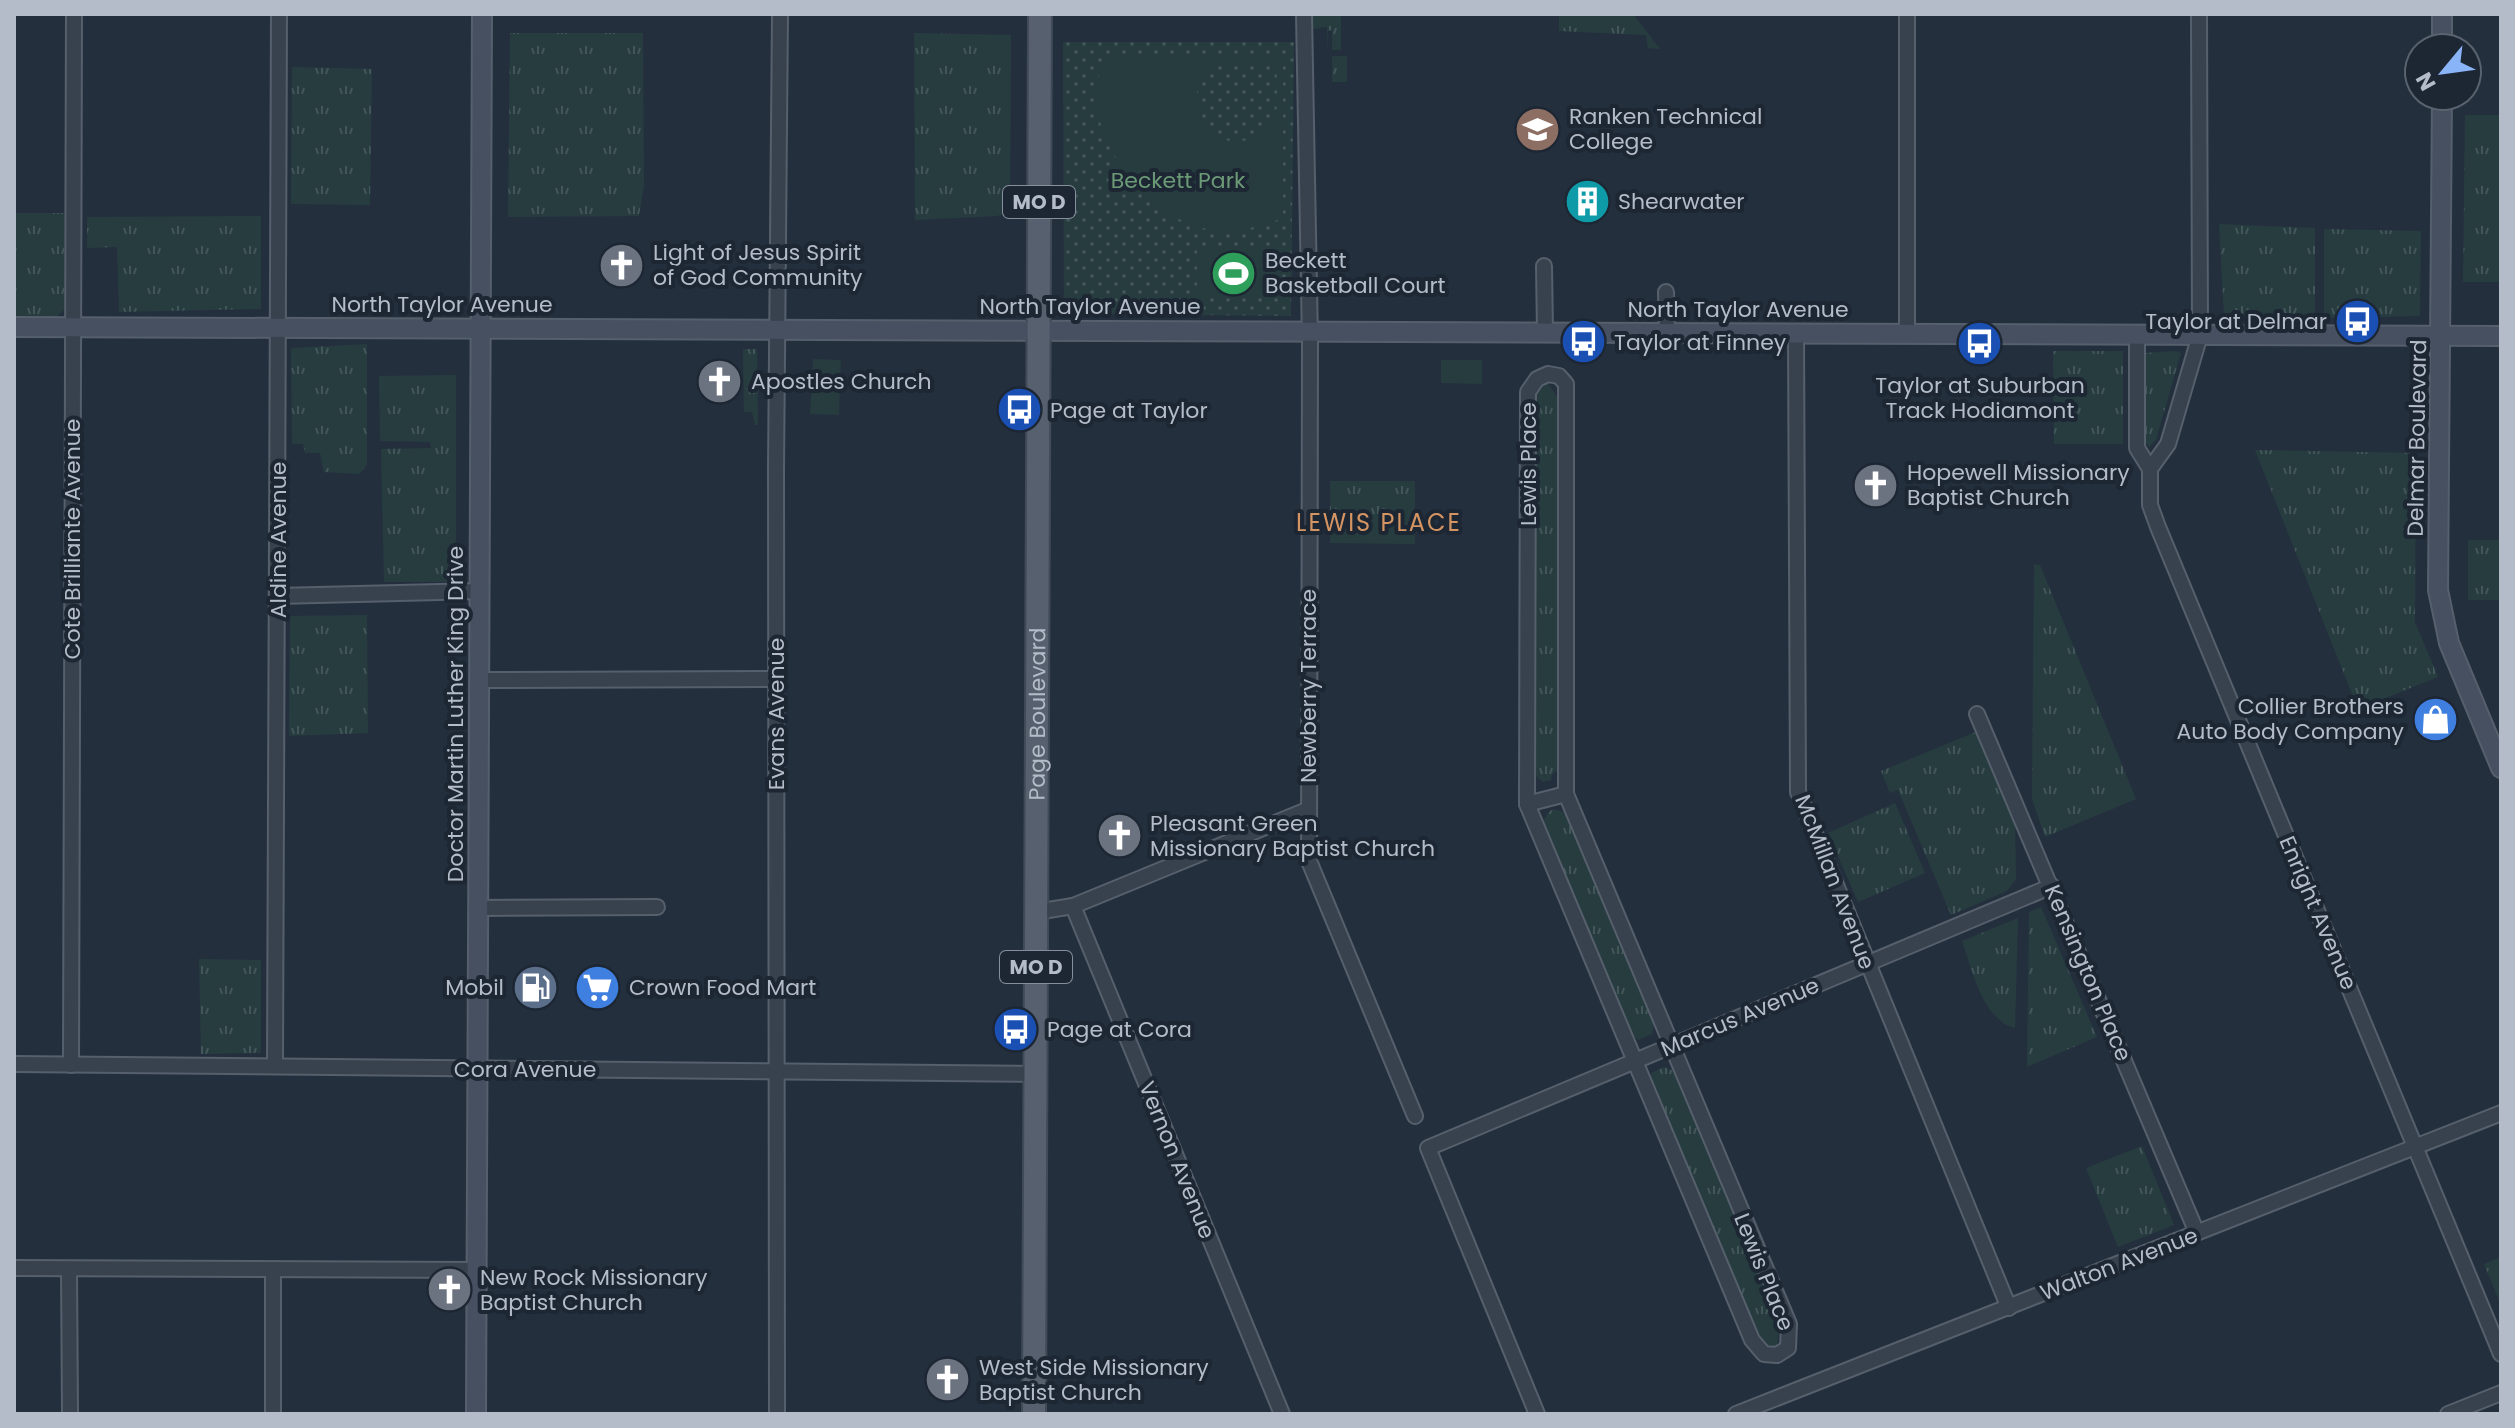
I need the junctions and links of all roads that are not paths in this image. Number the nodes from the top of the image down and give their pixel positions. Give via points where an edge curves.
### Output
1 (74, 14) edge
2 (279, 14) edge
3 (482, 14) edge
4 (780, 14) edge
5 (1040, 14) edge
6 (1304, 14) edge
7 (1907, 14) edge
8 (2199, 14) edge
9 (2442, 112) edge
10 (1544, 266) dead end
11 (1666, 292) dead end
12 (14, 327) edge
13 (73, 327) junction
14 (279, 328) junction
15 (481, 328) junction
16 (776, 329) junction
17 (1038, 330) junction
18 (1309, 331) junction
19 (1545, 332) junction
20 (1667, 333) junction
21 (1796, 333) junction
22 (1907, 334) junction
23 (2137, 335) junction
24 (2200, 335) junction
25 (2442, 336) junction
26 (2501, 336) edge
27 (2150, 469) junction
28 (480, 591) junction
29 (277, 596) junction
30 (775, 679) junction
31 (479, 680) junction
32 (1977, 714) dead end
33 (2501, 768) edge
34 (1566, 794) junction
35 (1527, 804) junction
36 (1307, 810) junction
37 (2052, 886) junction
38 (1073, 906) junction
39 (657, 907) dead end
40 (478, 908) junction
41 (1036, 912) junction
42 (1867, 964) junction
43 (1669, 1046) junction
44 (1635, 1061) junction
45 (14, 1064) edge
46 (71, 1065) junction
47 (275, 1066) junction
48 (477, 1070) junction
49 (778, 1071) junction
50 (1036, 1074) junction
51 (2501, 1113) edge
52 (1415, 1116) dead end
53 (2417, 1148) junction
54 (2197, 1233) junction
55 (14, 1268) edge
56 (69, 1269) junction
57 (273, 1270) junction
58 (477, 1270) junction
59 (2009, 1308) junction
60 (2501, 1354) edge
61 (2501, 1393) edge
62 (1768, 1408) edge
63 (70, 1414) edge
64 (273, 1414) edge
65 (476, 1414) edge
66 (777, 1414) edge
67 (1034, 1414) edge
68 (1282, 1414) edge
69 (1537, 1414) edge
70 (1736, 1414) edge
71 (2448, 1414) edge

1 - 13 street, Cote Brilliante Avenue
2 - 14 street, Aldine Avenue
3 - 15 street, Doctor Martin Luther King Drive
4 - 16 street, Evans Avenue
5 - 17 main road, Page Boulevard / MO D
6 - 18 street, Newberry Terrace
7 - 22 street
8 - 24 street
9 - 25 street, Delmar Boulevard
10 - 19 street
11 - 20 street
12 - 13 street, North Taylor Avenue
13 - 14 street, North Taylor Avenue
13 - 46 street, Cote Brilliante Avenue
14 - 15 street, North Taylor Avenue
14 - 29 street, Aldine Avenue
15 - 16 street, North Taylor Avenue
15 - 28 street, Doctor Martin Luther King Drive
16 - 17 street, North Taylor Avenue
16 - 30 street, Evans Avenue
17 - 18 street, North Taylor Avenue
17 - 41 main road, Page Boulevard / MO D
18 - 19 street, North Taylor Avenue
18 - 36 street, Newberry Terrace
19 - 20 street, North Taylor Avenue
20 - 21 street, North Taylor Avenue
21 - 22 street, North Taylor Avenue
21 - 42 street, McMillan Avenue via 1798,792
22 - 23 street, North Taylor Avenue
23 - 24 street, North Taylor Avenue
23 - 27 street, Enright Avenue via 2137,448
24 - 25 street, North Taylor Avenue
24 - 27 street via 2168,444
25 - 26 street, North Taylor Avenue
25 - 33 street, Delmar Boulevard via 2440,605 2449,643
27 - 53 street, Enright Avenue via 2150,505 2158,527
28 - 29 street
28 - 31 street, Doctor Martin Luther King Drive
29 - 47 street, Aldine Avenue
30 - 31 street
30 - 49 street, Evans Avenue
31 - 40 street, Doctor Martin Luther King Drive
32 - 37 street, Kensington Place
34 - 35 street
34 - 35 street, Lewis Place via 1566,384 1548,374 1528,392
34 - 43 street, Lewis Place
35 - 44 street, Lewis Place
36 - 38 street
36 - 52 street, Newberry Terrace via 1309,861
37 - 42 street, Marcus Avenue
37 - 54 street, Kensington Place
38 - 41 street
38 - 68 street, Vernon Avenue
39 - 40 street
40 - 48 street, Doctor Martin Luther King Drive
41 - 50 main road, Page Boulevard / MO D
42 - 43 street, Marcus Avenue
42 - 59 street, McMillan Avenue
43 - 44 street, Marcus Avenue
43 - 44 street, Lewis Place via 1789,1324 1791,1341 1777,1355 1764,1354 1752,1340
44 - 69 street, Marcus Avenue via 1428,1148
45 - 46 street, Cora Avenue
46 - 47 street, Cora Avenue
47 - 48 street, Cora Avenue
48 - 49 street, Cora Avenue
48 - 58 street, Doctor Martin Luther King Drive
49 - 50 street, Cora Avenue
49 - 66 street, Evans Avenue
50 - 67 main road, Page Boulevard / MO D
51 - 53 street, Walton Avenue
53 - 54 street, Walton Avenue
53 - 60 street, Enright Avenue
54 - 59 street, Walton Avenue
55 - 56 street
56 - 57 street
56 - 63 street
57 - 58 street
57 - 64 street
58 - 65 street, Doctor Martin Luther King Drive
59 - 62 street, Walton Avenue
61 - 71 street
62 - 70 street, Walton Avenue

